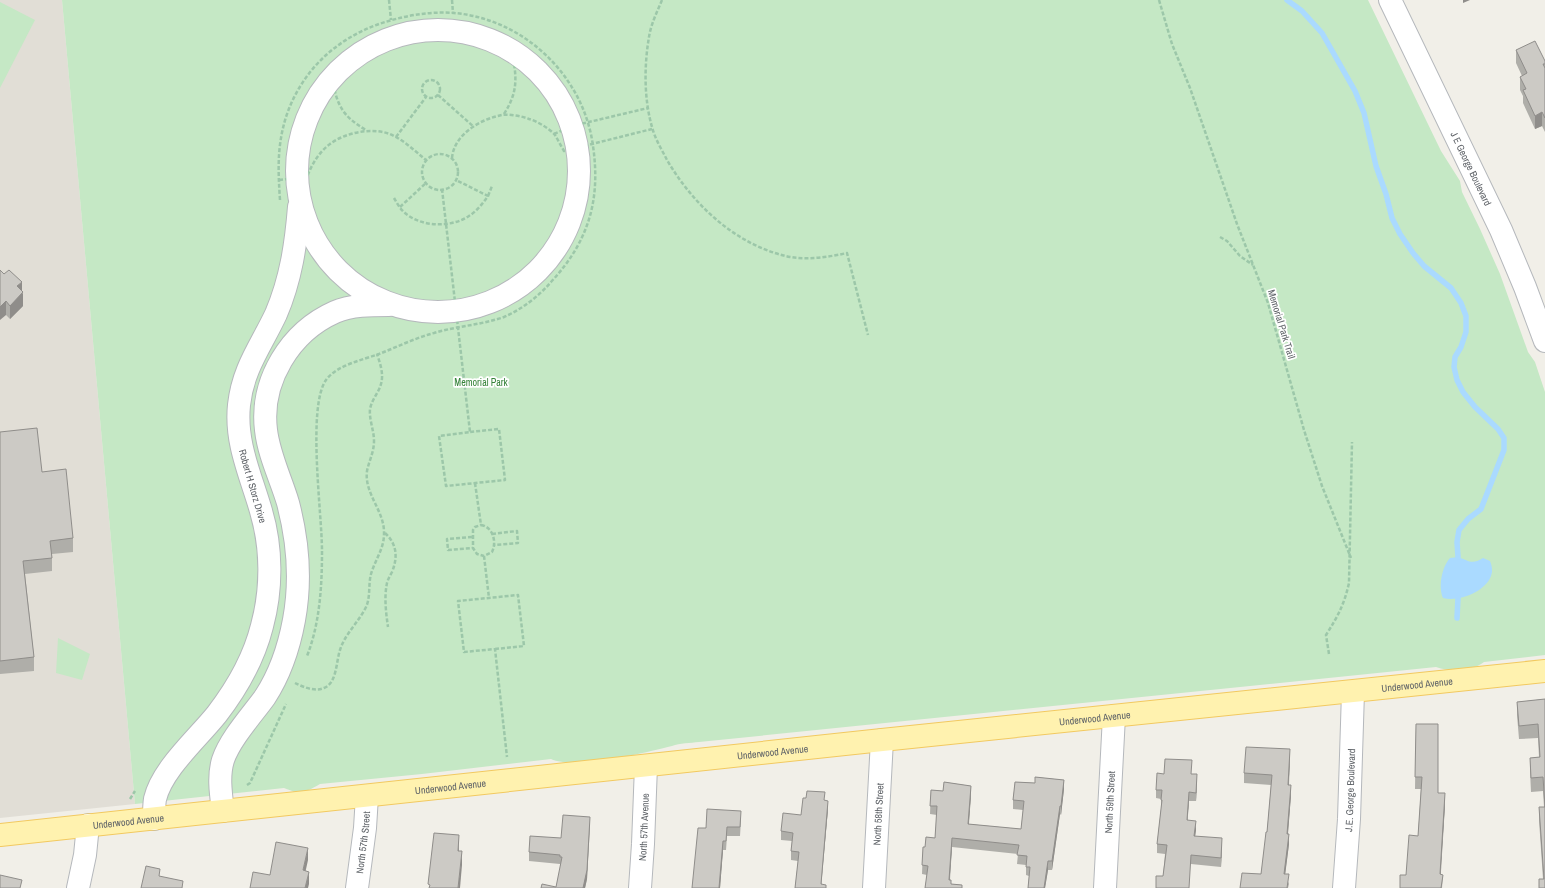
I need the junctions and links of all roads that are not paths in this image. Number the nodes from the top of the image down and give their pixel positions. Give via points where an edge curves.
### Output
1 (1390, 0) edge
2 (290, 203) junction
3 (396, 306) junction
4 (1545, 341) edge
5 (1545, 671) edge
6 (1353, 692) junction
7 (1114, 716) junction
8 (882, 740) junction
9 (646, 766) junction
10 (367, 796) junction
11 (223, 811) junction
12 (154, 819) junction
13 (88, 826) junction
14 (0, 835) edge
15 (78, 888) edge
16 (357, 888) edge
17 (640, 888) edge
18 (874, 888) edge
19 (1105, 888) edge
20 (1344, 888) edge

1 - 4 street, J E George Boulevard via 1501,230
2 - 3 street, Robert H Storz Drive via 338,271 363,291
2 - 3 street, Robert H Storz Drive via 288,180 297,163 307,118 317,98 332,78 368,49 391,38 412,33 434,30 459,32 493,41 522,58 539,73 556,94 571,128 585,146 579,172 578,193 571,218 557,247 542,267 525,282 504,296 457,319
2 - 12 street, Robert H Storz Drive via 294,257 288,281 276,314 247,368 239,406 241,447 262,513 268,548 269,586 262,628 250,660 232,693 161,782 155,800
3 - 11 street, Robert H Storz Drive via 354,307 335,312 303,333 277,366 265,415 266,430 293,524 298,564 294,620 283,662 266,695 228,748 223,760
5 - 6 main road, Underwood Avenue
6 - 7 main road, Underwood Avenue
6 - 20 street, J.E. George Boulevard
7 - 8 main road, Underwood Avenue
7 - 19 street, North 59th Street
8 - 9 main road, Underwood Avenue
8 - 18 street, North 58th Street
9 - 10 main road, Underwood Avenue
9 - 17 street, North 57th Avenue
10 - 11 main road, Underwood Avenue
10 - 16 street, North 57th Street
11 - 12 main road, Underwood Avenue
12 - 13 main road, Underwood Avenue
13 - 14 main road, Underwood Avenue
13 - 15 street

